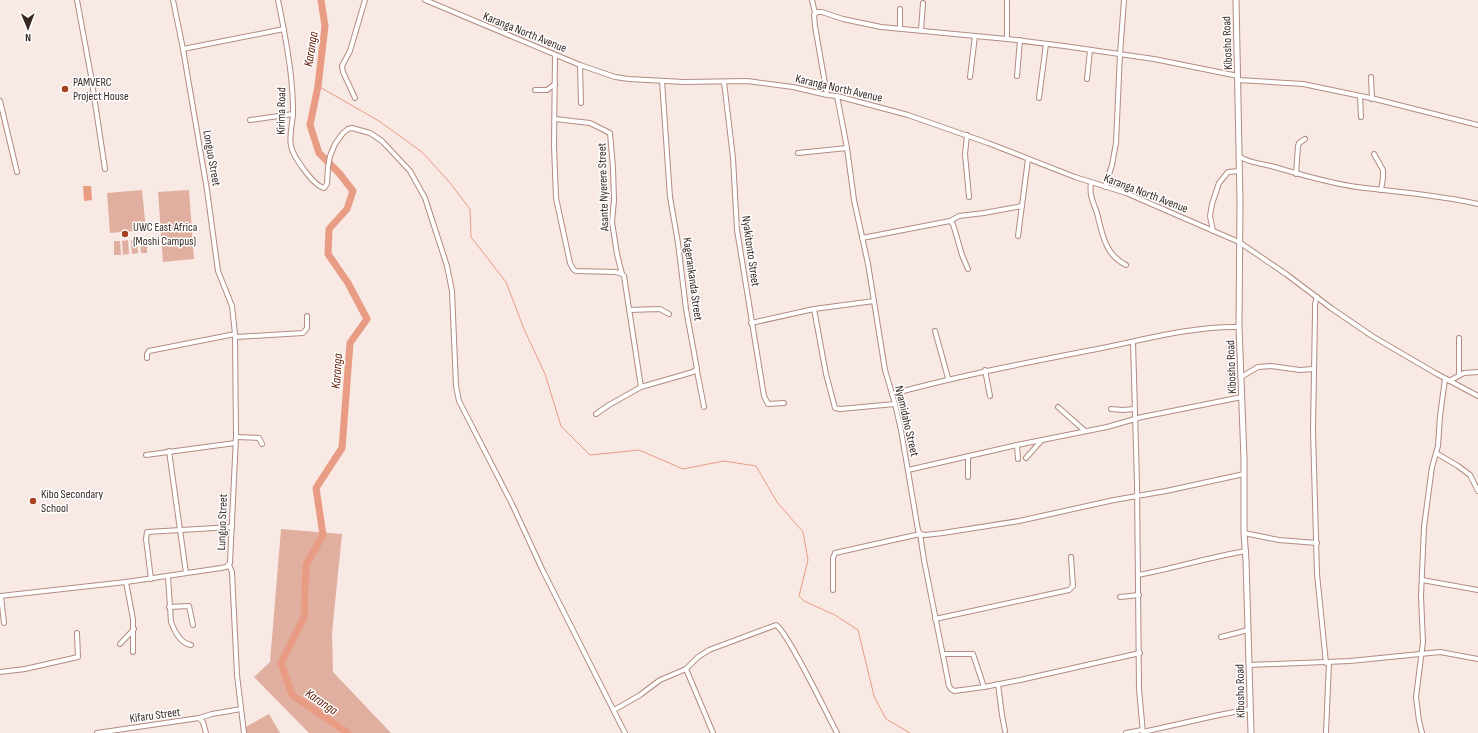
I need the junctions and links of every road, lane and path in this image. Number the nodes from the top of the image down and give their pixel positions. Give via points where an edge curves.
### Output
1 (76, 0) edge
2 (173, 0) edge
3 (278, 0) edge
4 (365, 0) edge
5 (425, 0) edge
6 (1124, 0) edge
7 (1236, 0) edge
8 (812, 1) edge
9 (1007, 1) dead end
10 (923, 3) dead end
11 (900, 9) dead end
12 (815, 13) junction
13 (900, 28) junction
14 (284, 29) junction
15 (921, 30) junction
16 (975, 36) junction
17 (1007, 39) junction
18 (1020, 40) junction
19 (1046, 44) junction
20 (183, 49) junction
21 (1090, 50) junction
22 (1120, 54) junction
23 (555, 55) junction
24 (580, 65) junction
25 (1017, 76) dead end
26 (970, 77) dead end
27 (1371, 77) dead end
28 (1238, 78) junction
29 (1087, 79) dead end
30 (662, 81) junction
31 (724, 82) junction
32 (555, 84) junction
33 (535, 90) dead end
34 (827, 96) junction
35 (837, 96) junction
36 (1360, 96) junction
37 (355, 98) dead end
38 (1039, 98) dead end
39 (1372, 99) junction
40 (0, 101) edge
41 (581, 103) dead end
42 (293, 114) junction
43 (1361, 117) dead end
44 (555, 119) junction
45 (250, 120) dead end
46 (1478, 125) edge
47 (967, 135) junction
48 (1305, 139) dead end
49 (847, 148) junction
50 (798, 153) dead end
51 (1374, 154) dead end
52 (1239, 156) junction
53 (1028, 159) junction
54 (105, 169) dead end
55 (1239, 171) junction
56 (17, 172) dead end
57 (1296, 174) junction
58 (1091, 183) junction
59 (1105, 187) junction
60 (1381, 190) junction
61 (969, 197) dead end
62 (1478, 204) edge
63 (1022, 206) junction
64 (950, 221) junction
65 (1213, 231) junction
66 (1018, 236) dead end
67 (862, 238) junction
68 (1239, 242) junction
69 (1126, 265) dead end
70 (968, 269) dead end
71 (622, 274) junction
72 (1317, 297) junction
73 (874, 301) junction
74 (814, 309) junction
75 (629, 310) junction
76 (669, 314) dead end
77 (307, 316) dead end
78 (234, 319) joint
79 (751, 323) junction
80 (1239, 327) junction
81 (935, 331) dead end
82 (235, 335) junction
83 (1459, 338) dead end
84 (1132, 342) junction
85 (147, 358) dead end
86 (1313, 368) junction
87 (697, 370) junction
88 (985, 370) junction
89 (1478, 372) edge
90 (1459, 375) junction
91 (1241, 377) junction
92 (948, 378) junction
93 (1447, 380) junction
94 (641, 387) junction
95 (892, 394) junction
96 (990, 396) dead end
97 (1478, 396) edge
98 (1242, 397) junction
99 (784, 403) dead end
100 (895, 404) junction
101 (704, 407) dead end
102 (1058, 407) dead end
103 (1111, 409) dead end
104 (1134, 409) junction
105 (596, 414) dead end
106 (1134, 419) junction
107 (1085, 431) junction
108 (236, 437) junction
109 (1041, 440) junction
110 (235, 443) junction
111 (262, 444) dead end
112 (1017, 445) junction
113 (169, 451) junction
114 (1436, 453) junction
115 (146, 455) dead end
116 (968, 456) junction
117 (1026, 458) dead end
118 (1018, 459) dead end
119 (908, 470) junction
120 (1244, 474) junction
121 (968, 477) dead end
122 (1478, 491) edge
123 (1137, 496) junction
124 (232, 528) junction
125 (181, 531) junction
126 (1244, 533) junction
127 (920, 534) junction
128 (1317, 543) junction
129 (1246, 551) junction
130 (1071, 557) dead end
131 (229, 565) junction
132 (186, 573) junction
133 (1138, 575) junction
134 (168, 577) junction
135 (152, 579) junction
136 (1422, 580) junction
137 (126, 582) junction
138 (833, 590) dead end
139 (1478, 590) edge
140 (1139, 595) junction
141 (0, 596) edge
142 (1120, 597) dead end
143 (169, 607) junction
144 (935, 619) junction
145 (4, 623) dead end
146 (192, 625) dead end
147 (134, 629) junction
148 (1248, 630) junction
149 (77, 633) dead end
150 (1221, 637) dead end
151 (120, 644) dead end
152 (192, 645) dead end
153 (133, 652) dead end
154 (1140, 653) junction
155 (1422, 653) junction
156 (943, 654) junction
157 (1478, 659) edge
158 (1328, 662) junction
159 (1249, 665) junction
160 (686, 669) junction
161 (0, 672) edge
162 (998, 684) junction
163 (984, 687) junction
164 (241, 709) junction
165 (1250, 709) junction
166 (614, 710) junction
167 (199, 718) junction
168 (131, 728) junction
169 (1006, 731) dead end
170 (1143, 732) edge
171 (97, 733) edge
172 (135, 733) edge
173 (206, 733) edge
174 (244, 733) edge
175 (625, 733) edge
176 (713, 733) edge
177 (837, 733) edge
178 (1126, 733) edge
179 (1251, 733) edge
180 (1326, 733) edge
181 (1422, 733) edge

1 - 54 street
2 - 20 street, Longuo Street
3 - 14 street, Kirima Road
4 - 37 street via 350,51 342,66
5 - 23 street, Karanga North Avenue
6 - 22 street
7 - 28 street, Kibosho Road
8 - 12 street
9 - 17 street
10 - 15 street
11 - 13 street
12 - 13 street via 822,12 871,25
12 - 34 street via 816,34
13 - 15 street
14 - 20 street
14 - 42 street, Kirima Road via 289,56
15 - 16 street
16 - 17 street
16 - 26 street
17 - 18 street
18 - 19 street
18 - 25 street
19 - 21 street
19 - 38 street
20 - 78 street, Longuo Street via 218,271 230,299
21 - 22 street
21 - 29 street
22 - 28 street
22 - 59 street via 1116,143
23 - 24 street, Karanga North Avenue
23 - 32 street
24 - 30 street, Karanga North Avenue via 614,77
24 - 41 street
27 - 39 street
28 - 36 street via 1298,83
28 - 52 street, Kibosho Road
30 - 31 street, Karanga North Avenue
30 - 87 street, Kagerankanda Street via 670,197
31 - 34 street, Karanga North Avenue via 766,83
31 - 79 street, Nyakitonto Street via 733,158 737,230
32 - 33 street via 547,90
32 - 44 street
34 - 35 street, Karanga North Avenue
35 - 47 street, Karanga North Avenue via 908,115
35 - 49 street, Nyamidaho Street
36 - 39 street
36 - 43 street
39 - 46 street
40 - 56 street
42 - 45 street
42 - 166 street, Kirima Road via 291,140 294,153 313,180 322,188 327,184 330,156 335,144 348,129 358,129 370,133 386,144 410,171 421,189 447,266 452,291 456,386 459,401
44 - 71 street, Asante Nyerere Street via 590,123 610,133 614,200 612,222
44 - 71 street via 556,198 571,267 580,272
47 - 53 street, Karanga North Avenue
47 - 61 street
48 - 57 street via 1298,146
49 - 50 street
49 - 67 street, Nyamidaho Street
51 - 60 street via 1382,170
52 - 55 street, Kibosho Road
52 - 57 street via 1244,160
53 - 58 street, Karanga North Avenue
53 - 63 street
55 - 65 street via 1228,172 1219,183 1210,212
55 - 68 street, Kibosho Road
57 - 60 street
58 - 59 street, Karanga North Avenue
58 - 69 street via 1091,197 1103,238 1113,255
59 - 65 street, Karanga North Avenue via 1126,193
60 - 62 street
63 - 64 street via 959,216
63 - 66 street
64 - 67 street
64 - 70 street via 954,224
65 - 68 street, Karanga North Avenue
67 - 73 street, Nyamidaho Street
68 - 72 street, Karanga North Avenue
68 - 80 street, Kibosho Road
71 - 75 street, Asante Nyerere Street
72 - 86 street
72 - 93 street, Karanga North Avenue via 1372,336
73 - 74 street
73 - 95 street, Nyamidaho Street via 884,370
74 - 79 street
74 - 100 street via 824,366 835,408
75 - 76 street via 660,309
75 - 94 street, Asante Nyerere Street
77 - 82 street via 307,328 303,333
78 - 82 street, Lunguo Street
79 - 99 street, Nyakitonto Street via 766,403
80 - 84 street via 1206,328
80 - 91 street, Kibosho Road
81 - 92 street
82 - 85 street via 149,351
82 - 108 street, Lunguo Street
83 - 90 street
84 - 88 street
84 - 104 street
86 - 91 street via 1300,370 1258,367
86 - 128 street
87 - 94 street
87 - 101 street, Kagerankanda Street
88 - 92 street
88 - 96 street
89 - 90 street
90 - 93 street
91 - 98 street, Kibosho Road
92 - 95 street
93 - 97 street, Karanga North Avenue
93 - 114 street
94 - 105 street
95 - 100 street, Nyamidaho Street
98 - 106 street
98 - 120 street, Kibosho Road
100 - 119 street, Nyamidaho Street
102 - 107 street
103 - 104 street
104 - 106 street
106 - 107 street
106 - 123 street
107 - 109 street
108 - 110 street, Lunguo Street
108 - 111 street via 259,438
109 - 112 street
109 - 117 street
110 - 113 street
110 - 124 street, Lunguo Street
112 - 116 street
112 - 118 street
113 - 115 street
113 - 125 street
114 - 122 street via 1470,475
114 - 136 street via 1424,527
116 - 119 street
116 - 121 street
119 - 127 street, Nyamidaho Street
120 - 123 street
120 - 126 street, Kibosho Road
123 - 127 street via 1020,521
123 - 133 street
124 - 125 street
124 - 131 street, Lunguo Street
125 - 132 street
125 - 135 street via 147,532
126 - 128 street via 1279,540
126 - 129 street, Kibosho Road
127 - 138 street via 835,553
127 - 144 street, Nyamidaho Street
128 - 158 street via 1317,574
129 - 133 street
129 - 148 street, Kibosho Road
130 - 144 street via 1073,586 1069,590
131 - 132 street, Lunguo Street
131 - 164 street via 232,572
132 - 134 street, Lunguo Street
133 - 140 street
134 - 135 street, Lunguo Street
134 - 143 street
135 - 137 street, Lunguo Street
136 - 139 street
136 - 155 street
137 - 141 street, Lunguo Street
137 - 147 street
140 - 142 street
140 - 154 street
141 - 145 street
143 - 146 street via 189,606
143 - 152 street via 173,629 184,643
144 - 156 street, Nyamidaho Street
147 - 151 street
147 - 153 street
148 - 150 street
148 - 159 street, Kibosho Road
149 - 161 street via 78,657
154 - 162 street
154 - 170 street
155 - 157 street via 1446,653
155 - 158 street
155 - 181 street via 1416,697 1418,722
156 - 163 street via 973,654
156 - 163 street, Nyamidaho Street via 952,691
158 - 159 street
158 - 180 street
159 - 165 street, Kibosho Road
160 - 166 street via 660,680
160 - 176 street
160 - 177 street via 709,650 778,626 792,647
162 - 163 street
162 - 169 street
164 - 167 street
164 - 174 street
165 - 170 street
165 - 179 street, Kibosho Road
166 - 175 street
167 - 168 street, Kifaru Street
167 - 173 street, Kifaru Street
168 - 171 street, Kifaru Street
168 - 172 street
170 - 178 street

